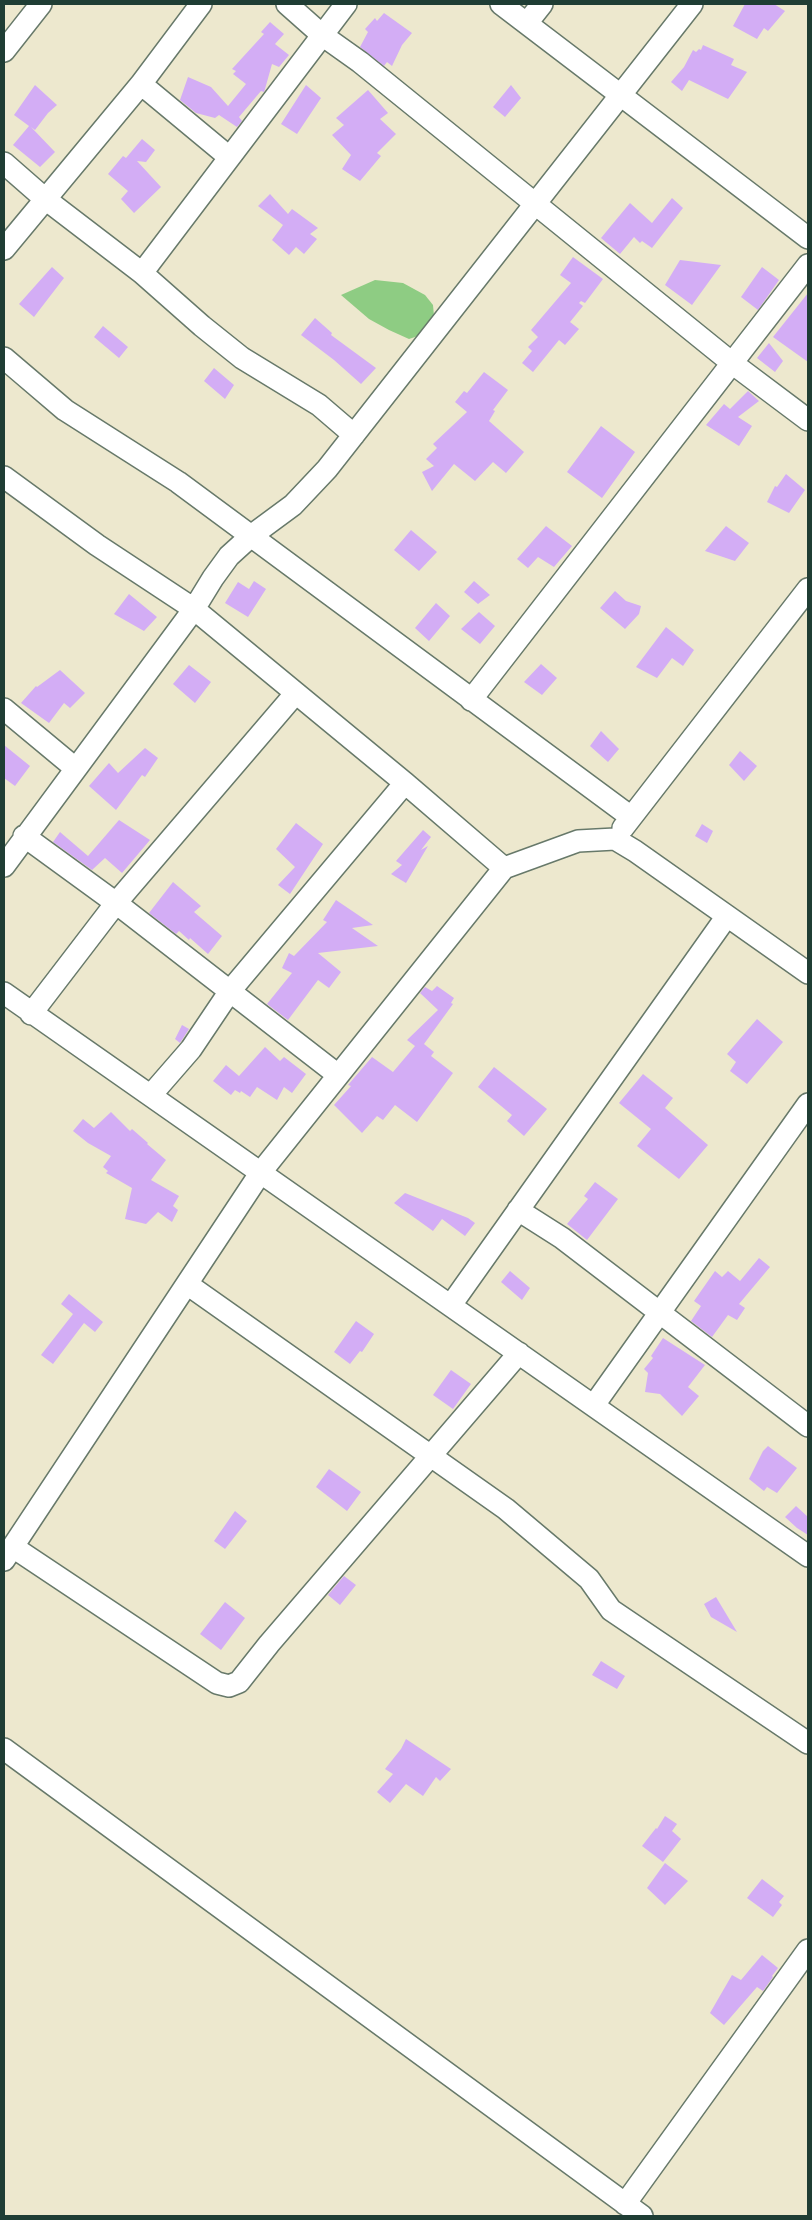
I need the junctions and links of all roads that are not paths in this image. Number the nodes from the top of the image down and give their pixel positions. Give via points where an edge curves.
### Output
1 (41, 4) edge
2 (201, 4) edge
3 (287, 4) edge
4 (346, 4) edge
5 (501, 4) edge
6 (542, 4) edge
7 (692, 4) edge
8 (527, 23) junction
9 (322, 35) junction
10 (4, 51) edge
11 (141, 84) junction
12 (620, 94) junction
13 (229, 157) junction
14 (4, 163) edge
15 (44, 198) junction
16 (534, 202) junction
17 (808, 238) edge
18 (4, 249) edge
19 (808, 265) edge
20 (142, 273) junction
21 (4, 358) edge
22 (732, 363) junction
23 (808, 420) edge
24 (354, 435) junction
25 (4, 477) edge
26 (251, 536) junction
27 (808, 589) edge
28 (194, 609) junction
29 (295, 694) junction
30 (471, 700) junction
31 (4, 709) edge
32 (75, 768) junction
33 (405, 783) junction
34 (631, 817) junction
35 (24, 836) junction
36 (615, 839) junction
37 (4, 866) edge
38 (504, 868) junction
39 (116, 903) junction
40 (727, 916) junction
41 (808, 973) edge
42 (230, 991) junction
43 (4, 993) edge
44 (32, 1014) junction
45 (338, 1075) junction
46 (151, 1095) junction
47 (808, 1104) edge
48 (261, 1172) junction
49 (518, 1210) junction
50 (187, 1284) junction
51 (451, 1305) junction
52 (660, 1312) junction
53 (519, 1353) junction
54 (594, 1405) junction
55 (808, 1426) edge
56 (430, 1457) junction
57 (8, 1553) edge
58 (808, 1556) edge
59 (808, 1743) edge
60 (4, 1749) edge
61 (808, 1950) edge
62 (625, 2204) junction
63 (642, 2216) edge

1 - 10 street
2 - 11 street
3 - 9 street
4 - 9 street
5 - 8 street
6 - 8 street
7 - 12 street
8 - 12 street
9 - 13 street
9 - 16 street via 368,68
11 - 13 street
11 - 15 street
12 - 16 street
12 - 17 street
13 - 20 street
14 - 15 street
15 - 18 street
15 - 20 street
16 - 22 street
16 - 24 street
19 - 22 street
20 - 24 street via 242,358 319,404
21 - 26 street via 65,410 178,482
22 - 23 street
22 - 30 street
24 - 26 street via 298,499
25 - 28 street via 97,545
26 - 28 street via 229,556
26 - 30 street
27 - 34 street
28 - 29 street
28 - 32 street
29 - 33 street
29 - 39 street
30 - 34 street
31 - 32 street
32 - 35 street
33 - 38 street
33 - 42 street
34 - 36 street
35 - 37 street
35 - 39 street
36 - 38 street via 578,840
36 - 40 street
38 - 45 street
39 - 42 street
39 - 44 street
40 - 41 street
40 - 49 street
42 - 45 street
42 - 46 street via 191,1049
43 - 44 street
44 - 46 street
45 - 48 street
46 - 48 street
47 - 52 street
48 - 50 street
48 - 51 street
49 - 51 street
49 - 52 street via 562,1238
50 - 56 street
50 - 57 street
51 - 53 street
52 - 54 street
52 - 55 street
53 - 54 street
53 - 56 street
54 - 58 street
56 - 57 street via 239,1682 229,1686 217,1683
56 - 59 street via 506,1509 589,1579 611,1610
60 - 62 street
61 - 62 street
62 - 63 street

